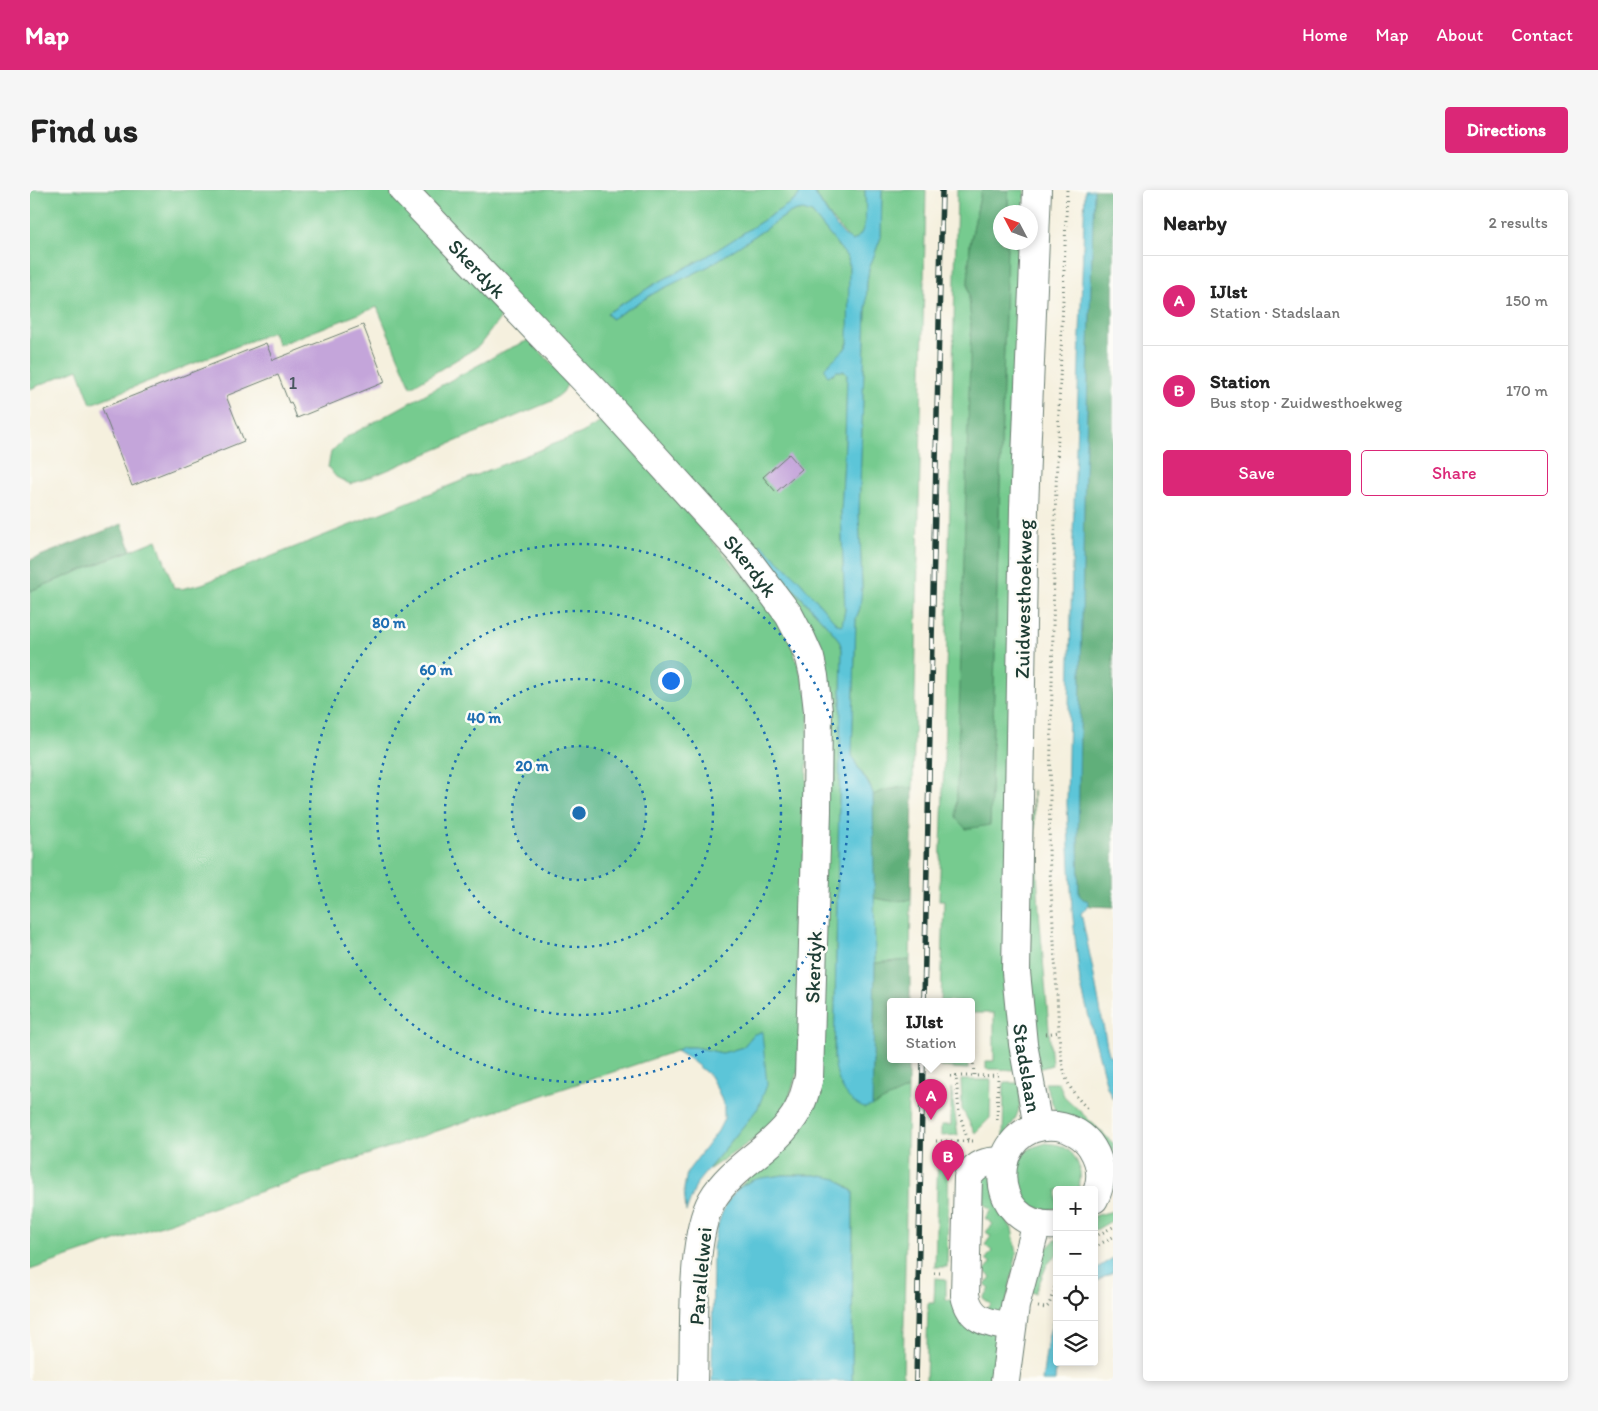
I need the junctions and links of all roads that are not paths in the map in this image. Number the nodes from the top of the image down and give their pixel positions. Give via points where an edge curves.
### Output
1 (403, 190) edge
2 (1037, 190) edge
3 (1019, 1008) joint
4 (810, 1059) joint
5 (1038, 1127) junction
6 (986, 1156) junction
7 (1102, 1196) edge
8 (1047, 1224) edge
9 (1011, 1326) junction
10 (693, 1381) edge
11 (1004, 1381) edge

1 - 4 street, Skerdyk via 597,393 743,554 789,615 801,638 810,658 818,711
2 - 3 street, Zuidwesthoekweg via 1024,508 1016,936
3 - 5 street, Stadslaan
4 - 10 street, Parallelwei via 804,1094 790,1123 729,1176 705,1215 696,1279
5 - 6 street via 1026,1132 1008,1150
5 - 7 street via 1062,1127 1073,1131 1091,1146 1100,1169
6 - 8 street via 1018,1213
6 - 9 street via 968,1177 965,1295 967,1305 976,1317
8 - 9 street via 1020,1284
9 - 11 street

